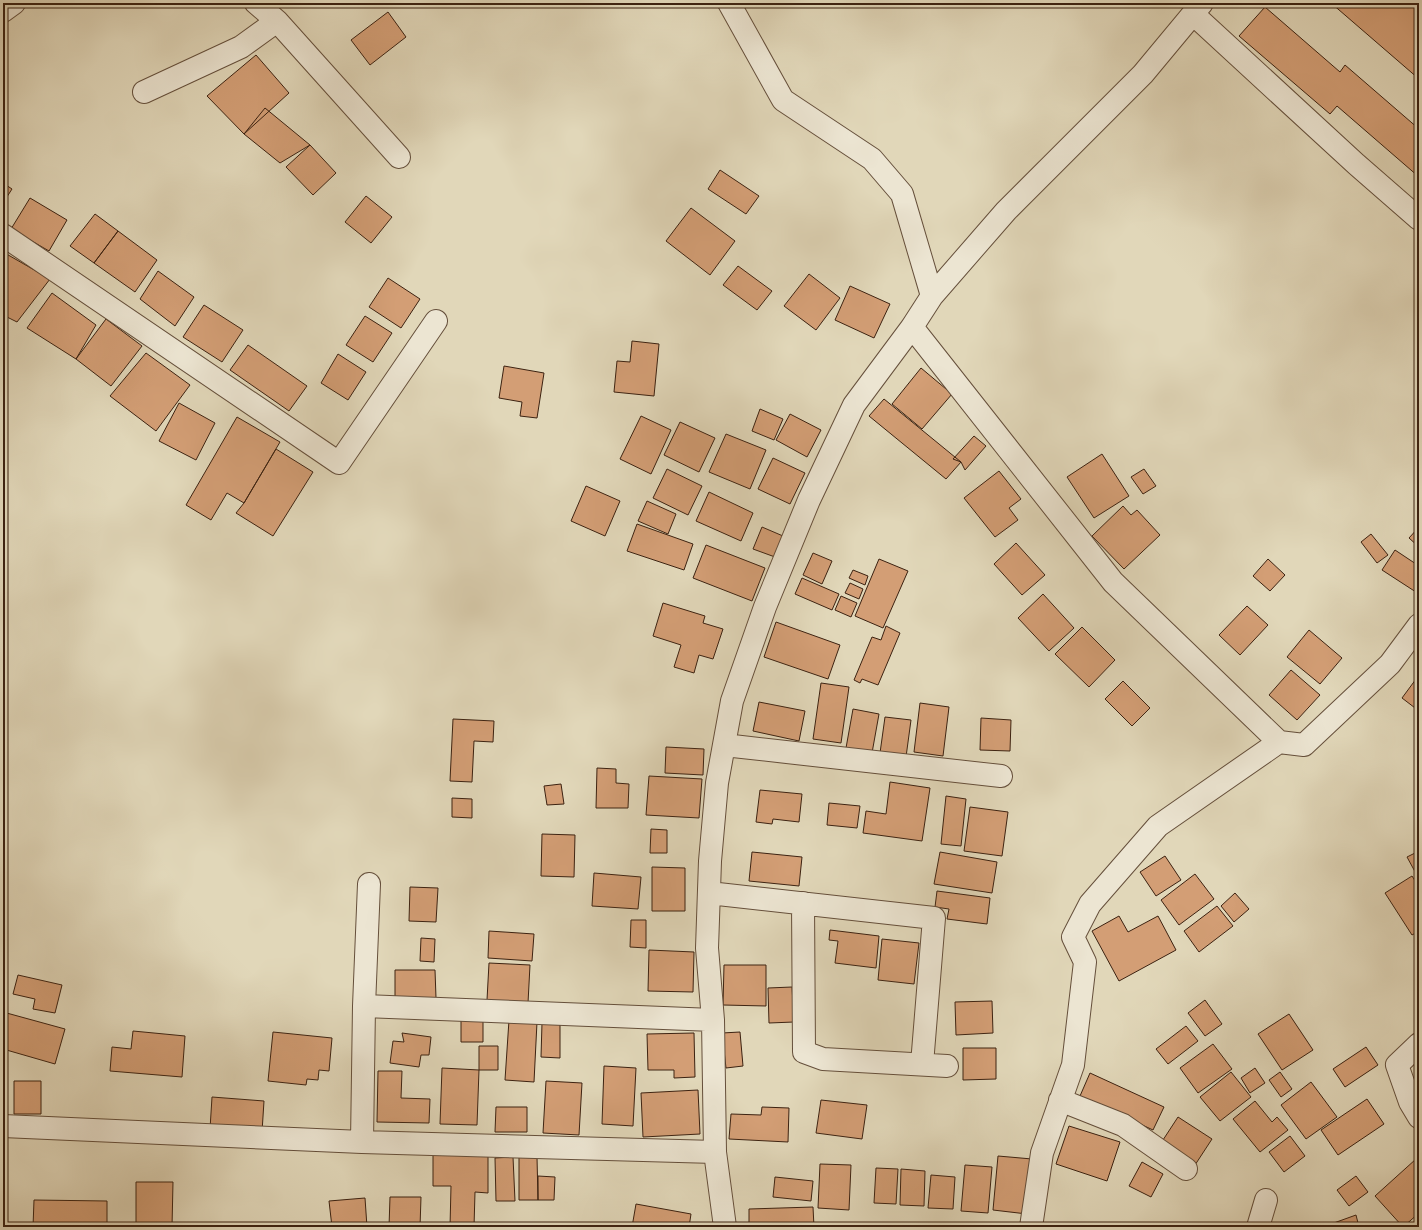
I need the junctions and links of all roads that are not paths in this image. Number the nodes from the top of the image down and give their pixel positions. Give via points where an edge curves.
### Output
1 (14, 3) edge
2 (256, 3) edge
3 (729, 3) edge
4 (1197, 8) edge
5 (3, 11) edge
6 (277, 21) junction
7 (144, 92) dead end
8 (399, 157) dead end
9 (1419, 218) edge
10 (3, 234) edge
11 (932, 296) junction
12 (436, 321) dead end
13 (912, 327) junction
14 (1419, 625) edge
15 (1279, 742) junction
16 (724, 745) junction
17 (1001, 776) dead end
18 (368, 884) dead end
19 (709, 893) junction
20 (803, 903) junction
21 (364, 1006) junction
22 (713, 1020) junction
23 (1419, 1044) edge
24 (922, 1064) junction
25 (947, 1066) dead end
26 (1060, 1100) junction
27 (1419, 1117) edge
28 (3, 1126) edge
29 (362, 1142) junction
30 (714, 1152) junction
31 (1186, 1169) dead end
32 (1266, 1200) dead end
33 (725, 1227) edge
34 (1031, 1227) edge
35 (1258, 1227) edge

1 - 5 street
2 - 6 street
3 - 11 street via 783,100 872,159 902,194
4 - 9 street via 1356,164
4 - 11 street via 1143,74 1006,211
6 - 7 street via 241,48
6 - 8 street
10 - 12 street via 339,463
11 - 13 street
13 - 15 street via 1113,582
13 - 16 street via 854,405 808,500 765,607 732,701
14 - 15 street via 1390,664 1304,746
15 - 26 street via 1158,826 1090,904 1074,936 1085,962 1073,1065
16 - 17 street
16 - 19 street via 717,783
18 - 21 street
19 - 20 street
19 - 22 street via 707,948
20 - 24 street via 804,1052 823,1059
20 - 24 street via 934,918
21 - 22 street
21 - 29 street
22 - 30 street
23 - 27 street via 1397,1065 1410,1102
24 - 25 street
26 - 31 street via 1123,1125
26 - 34 street via 1042,1153
28 - 29 street
29 - 30 street
30 - 33 street
32 - 35 street

